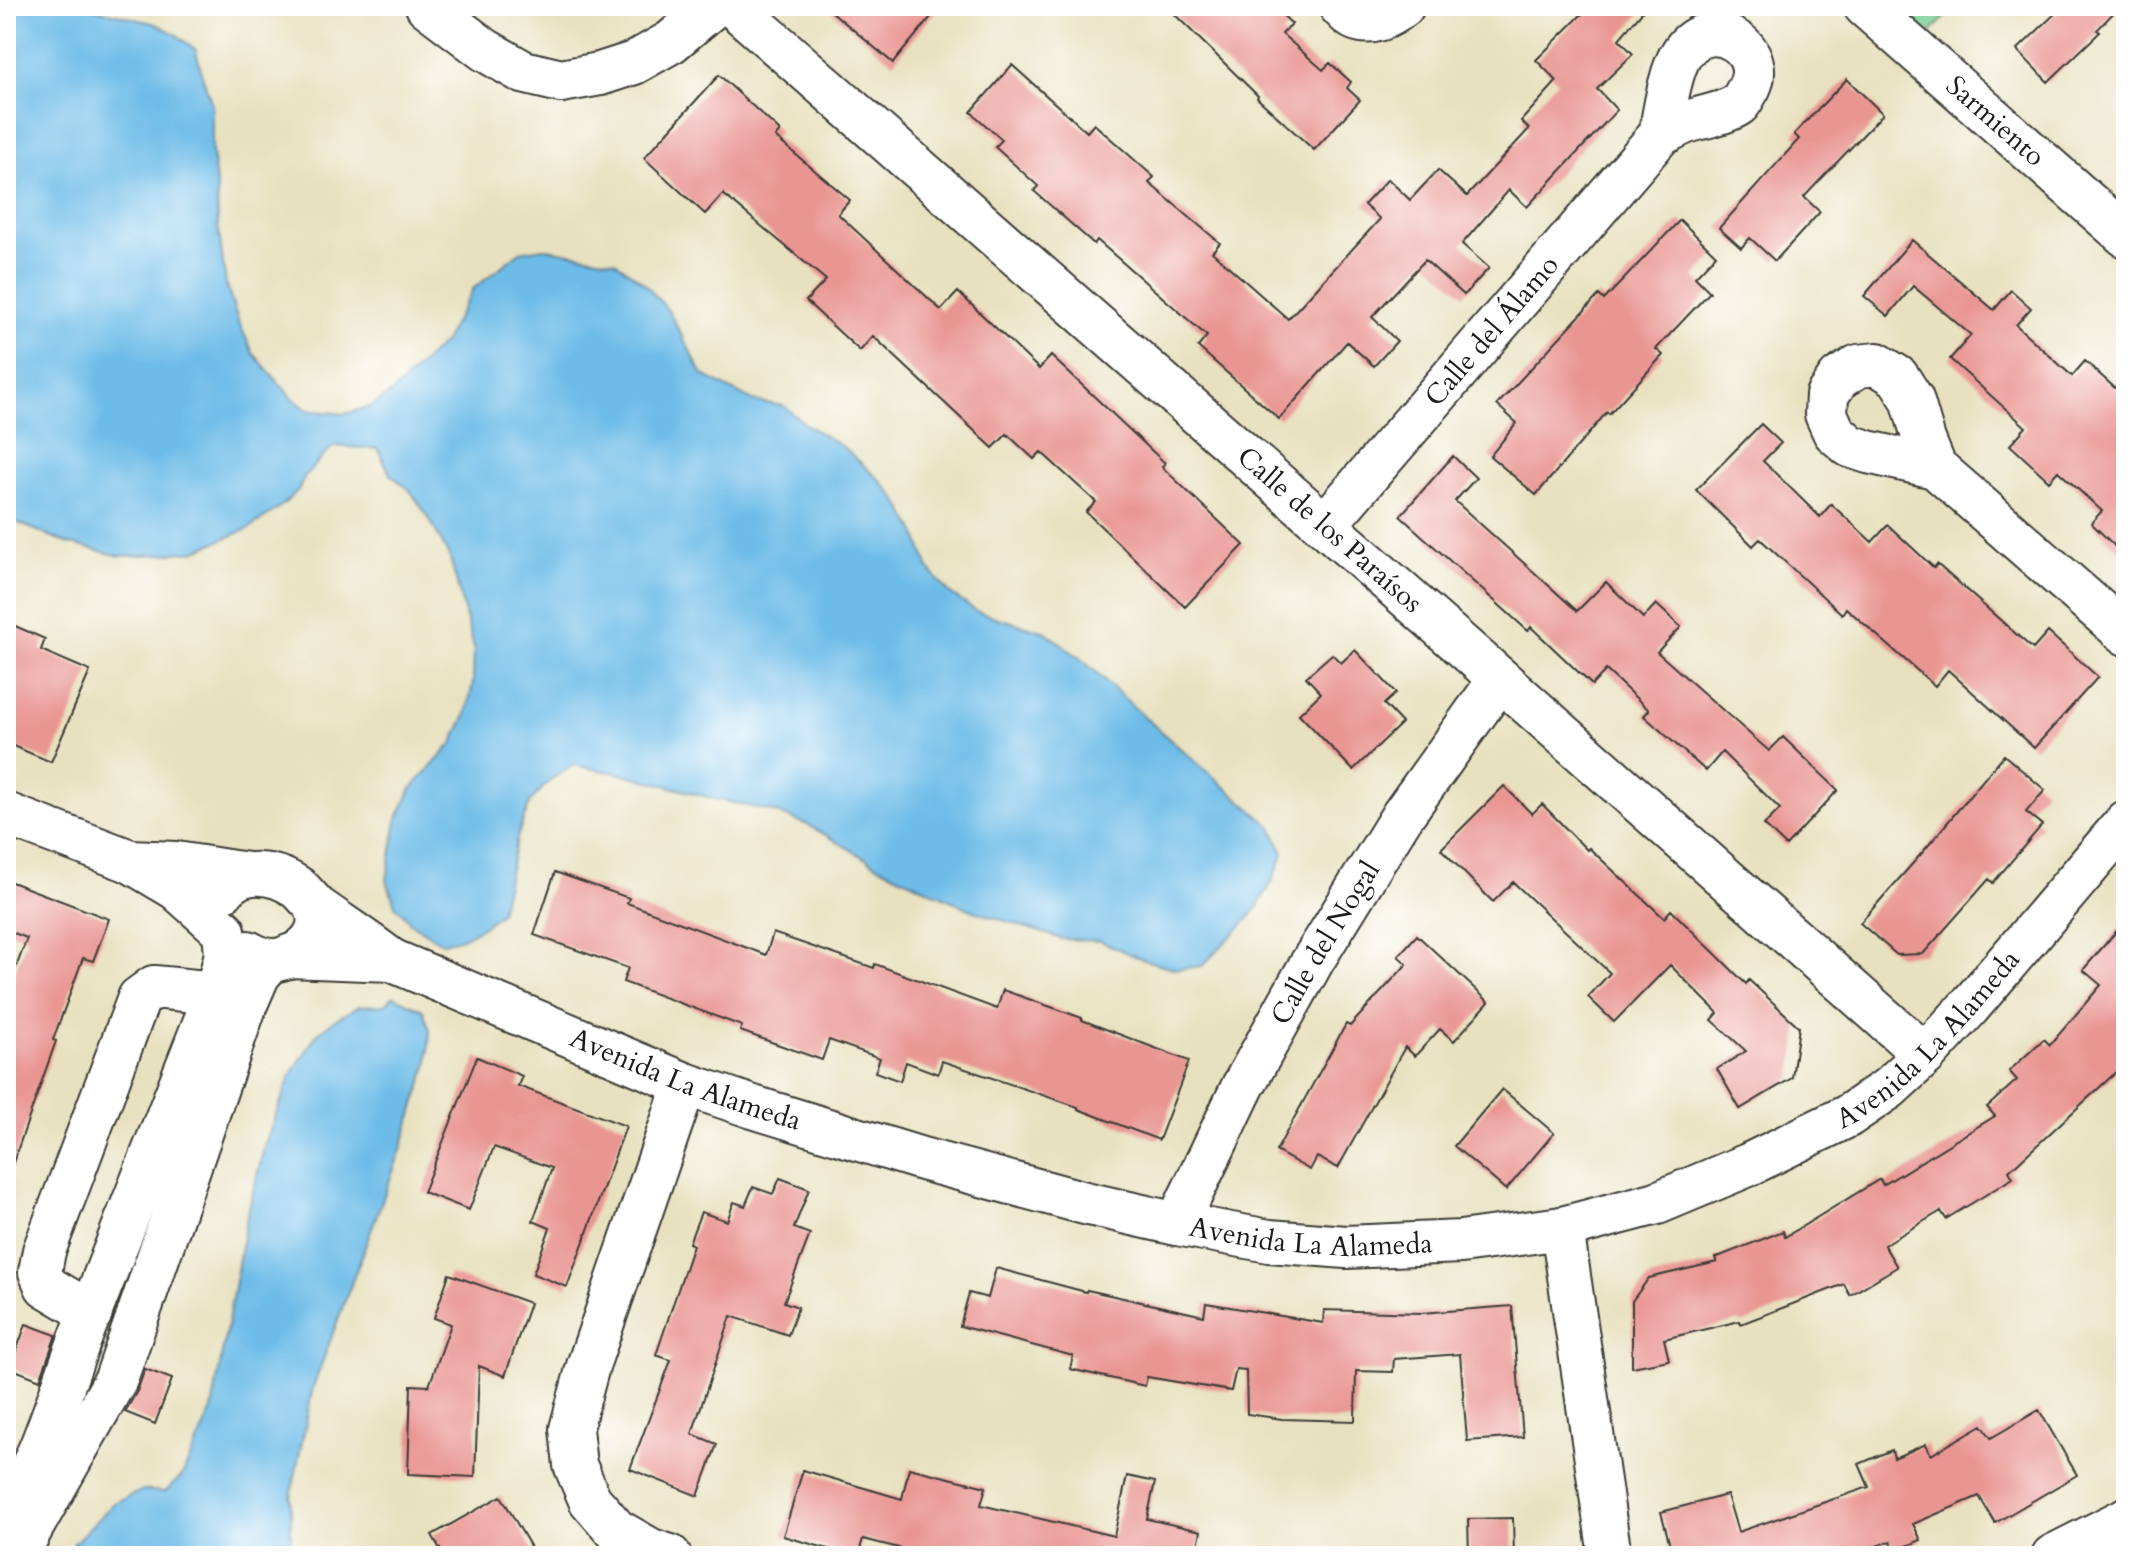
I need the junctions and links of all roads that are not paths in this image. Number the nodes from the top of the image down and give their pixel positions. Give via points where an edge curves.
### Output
1 (427, 6) edge
2 (714, 6) edge
3 (733, 6) edge
4 (1340, 6) edge
5 (1403, 6) edge
6 (1865, 6) edge
7 (1660, 135) dead end
8 (2126, 236) edge
9 (1935, 467) dead end
10 (1325, 525) junction
11 (2126, 634) edge
12 (1500, 679) junction
13 (6, 814) edge
14 (2126, 822) edge
15 (130, 861) junction
16 (247, 874) junction
17 (316, 907) junction
18 (224, 931) junction
19 (281, 958) junction
20 (391, 960) junction
21 (216, 993) junction
22 (1925, 1055) junction
23 (685, 1084) junction
24 (1177, 1224) junction
25 (1562, 1228) junction
26 (91, 1313) junction
27 (6, 1513) edge
28 (2126, 1519) edge
29 (18, 1556) edge
30 (670, 1556) edge
31 (1610, 1556) edge
32 (2053, 1556) edge

1 - 2 street via 523,72 561,81 634,63 671,42
3 - 10 street, Calle de los Paraísos
4 - 5 street via 1354,19 1372,21 1392,16
6 - 8 street, Sarmiento
7 - 10 street, Calle del Álamo
9 - 11 street
10 - 12 street, Calle de los Paraísos
12 - 22 street, Calle de los Paraísos
12 - 24 street, Calle del Nogal via 1402,816 1312,962 1243,1086
13 - 15 street
14 - 22 street, Avenida La Alameda
15 - 16 street
15 - 18 street via 177,889
16 - 17 street via 280,878 299,888
16 - 18 street via 230,881 223,891 219,908
17 - 19 street via 319,923 314,936 304,948
17 - 20 street, Avenida La Alameda
18 - 19 street via 250,954
18 - 21 street via 226,954
19 - 20 street, Avenida La Alameda
19 - 29 street via 259,974 246,1004 116,1379
20 - 23 street, Avenida La Alameda
21 - 26 street
21 - 26 street via 154,987 139,998 40,1272 46,1286
22 - 25 street, Avenida La Alameda via 1848,1116 1748,1165 1657,1203
23 - 24 street, Avenida La Alameda via 922,1159
23 - 30 street via 571,1429 575,1465 590,1500 616,1530
24 - 25 street, Avenida La Alameda via 1269,1241 1346,1247 1461,1242
25 - 31 street
26 - 27 street via 42,1448
28 - 32 street

